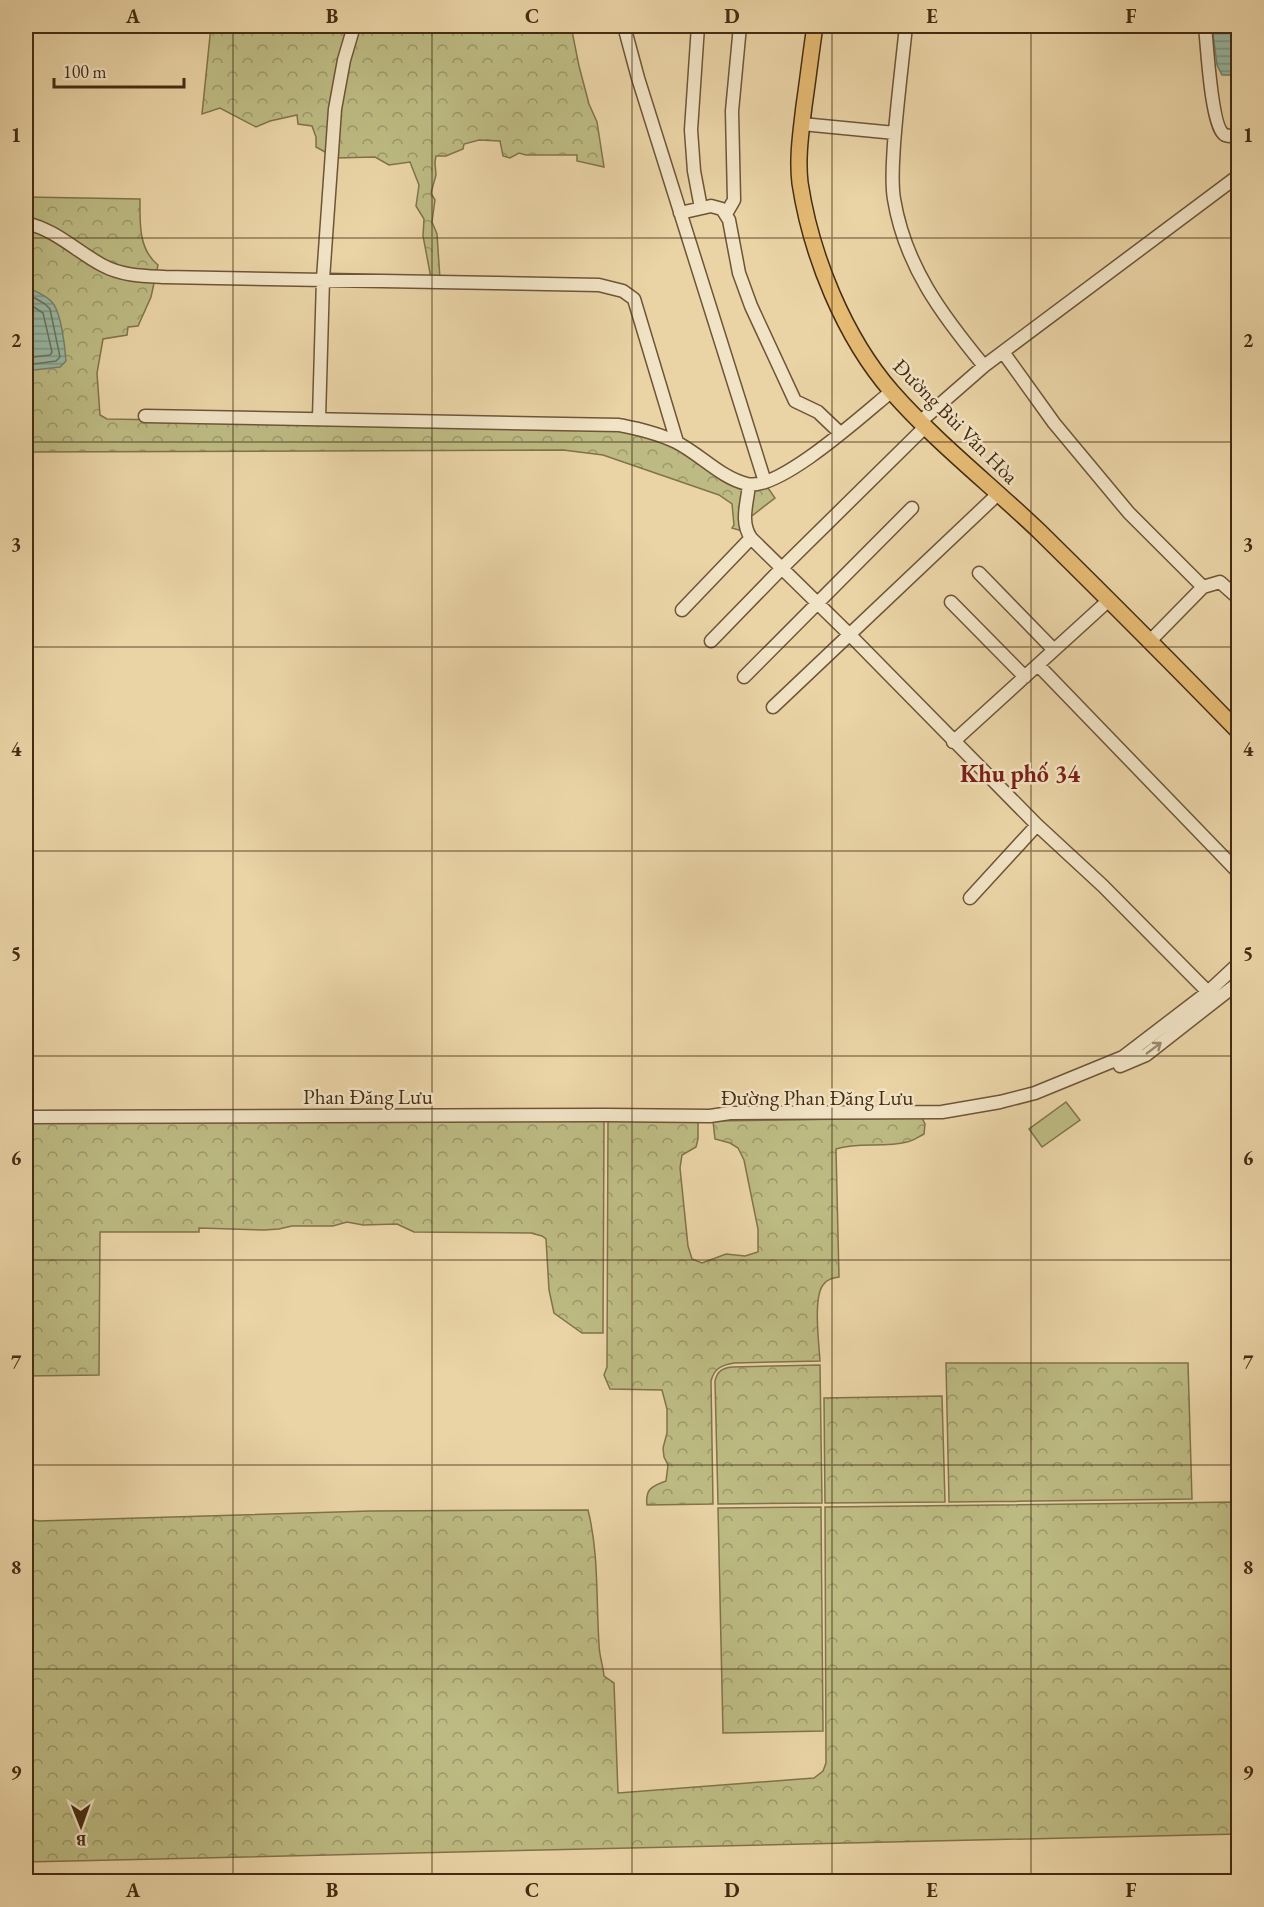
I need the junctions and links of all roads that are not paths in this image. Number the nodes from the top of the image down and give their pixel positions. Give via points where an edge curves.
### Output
1 (354, 26) edge
2 (624, 26) edge
3 (698, 26) edge
4 (740, 26) edge
5 (815, 26) edge
6 (906, 26) edge
7 (1205, 26) edge
8 (802, 124) junction
9 (895, 133) junction
10 (1239, 133) edge
11 (1238, 178) edge
12 (701, 208) junction
13 (680, 213) junction
14 (726, 214) junction
15 (26, 224) edge
16 (322, 279) junction
17 (1003, 352) junction
18 (984, 366) junction
19 (892, 392) junction
20 (145, 416) dead end
21 (319, 418) junction
22 (923, 424) junction
23 (840, 433) junction
24 (677, 442) junction
25 (765, 482) junction
26 (749, 485) junction
27 (999, 493) junction
28 (912, 508) dead end
29 (751, 538) junction
30 (782, 568) junction
31 (979, 573) dead end
32 (1203, 587) junction
33 (1239, 598) edge
34 (1110, 600) junction
35 (951, 602) dead end
36 (817, 603) junction
37 (682, 610) dead end
38 (850, 635) junction
39 (711, 641) dead end
40 (1150, 641) junction
41 (1054, 650) junction
42 (1038, 665) junction
43 (744, 677) dead end
44 (1025, 677) junction
45 (773, 707) dead end
46 (1239, 731) edge
47 (953, 742) junction
48 (1037, 825) junction
49 (1239, 872) edge
50 (970, 898) dead end
51 (1239, 964) edge
52 (1239, 983) edge
53 (1208, 992) junction
54 (1106, 1069) junction
55 (710, 1116) joint
56 (26, 1117) edge

1 - 16 street via 335,109
2 - 13 street
3 - 12 street via 691,130
4 - 14 street via 732,111 734,200
5 - 8 main road, Đường Bùi Văn Hòa
6 - 9 street
7 - 10 street via 1212,98 1220,130 1225,135
8 - 9 street
8 - 19 main road, Đường Bùi Văn Hòa via 800,182 821,263 849,330
9 - 18 street via 894,198 914,264 946,320
11 - 17 street
12 - 13 street
12 - 14 street via 717,207
13 - 25 street
14 - 23 street via 751,306 795,401 818,412
15 - 16 street via 39,226 117,272 165,277
16 - 21 street
16 - 24 street via 599,285 623,291 634,299
17 - 18 street
17 - 32 street via 1054,423 1129,513
18 - 22 street
19 - 22 main road, Đường Bùi Văn Hòa
19 - 23 street
20 - 21 street
21 - 24 street via 619,425
22 - 27 main road, Đường Bùi Văn Hòa
22 - 30 street
23 - 25 street via 796,467
24 - 26 street
25 - 26 street
26 - 29 street via 744,523
27 - 34 main road, Đường Bùi Văn Hòa
27 - 38 street
28 - 36 street
29 - 30 street
29 - 37 street
30 - 36 street
30 - 39 street
31 - 41 street
32 - 33 street via 1220,582
32 - 40 street
34 - 40 main road, Đường Bùi Văn Hòa
34 - 41 street
35 - 44 street
36 - 38 street
36 - 43 street
38 - 45 street
38 - 47 street
40 - 46 main road, Đường Bùi Văn Hòa
41 - 42 street
42 - 44 street
42 - 49 street
44 - 47 street
47 - 48 street
48 - 50 street
48 - 53 street
51 - 53 street, Đường Phan Đăng Lưu
54 -> 52 street, Đường Phan Đăng Lưu via 1146,1055
53 - 54 street, Đường Phan Đăng Lưu
54 - 55 street, Đường Phan Đăng Lưu via 1064,1090 995,1112 879,1118
55 - 56 street, Phan Đăng Lưu

